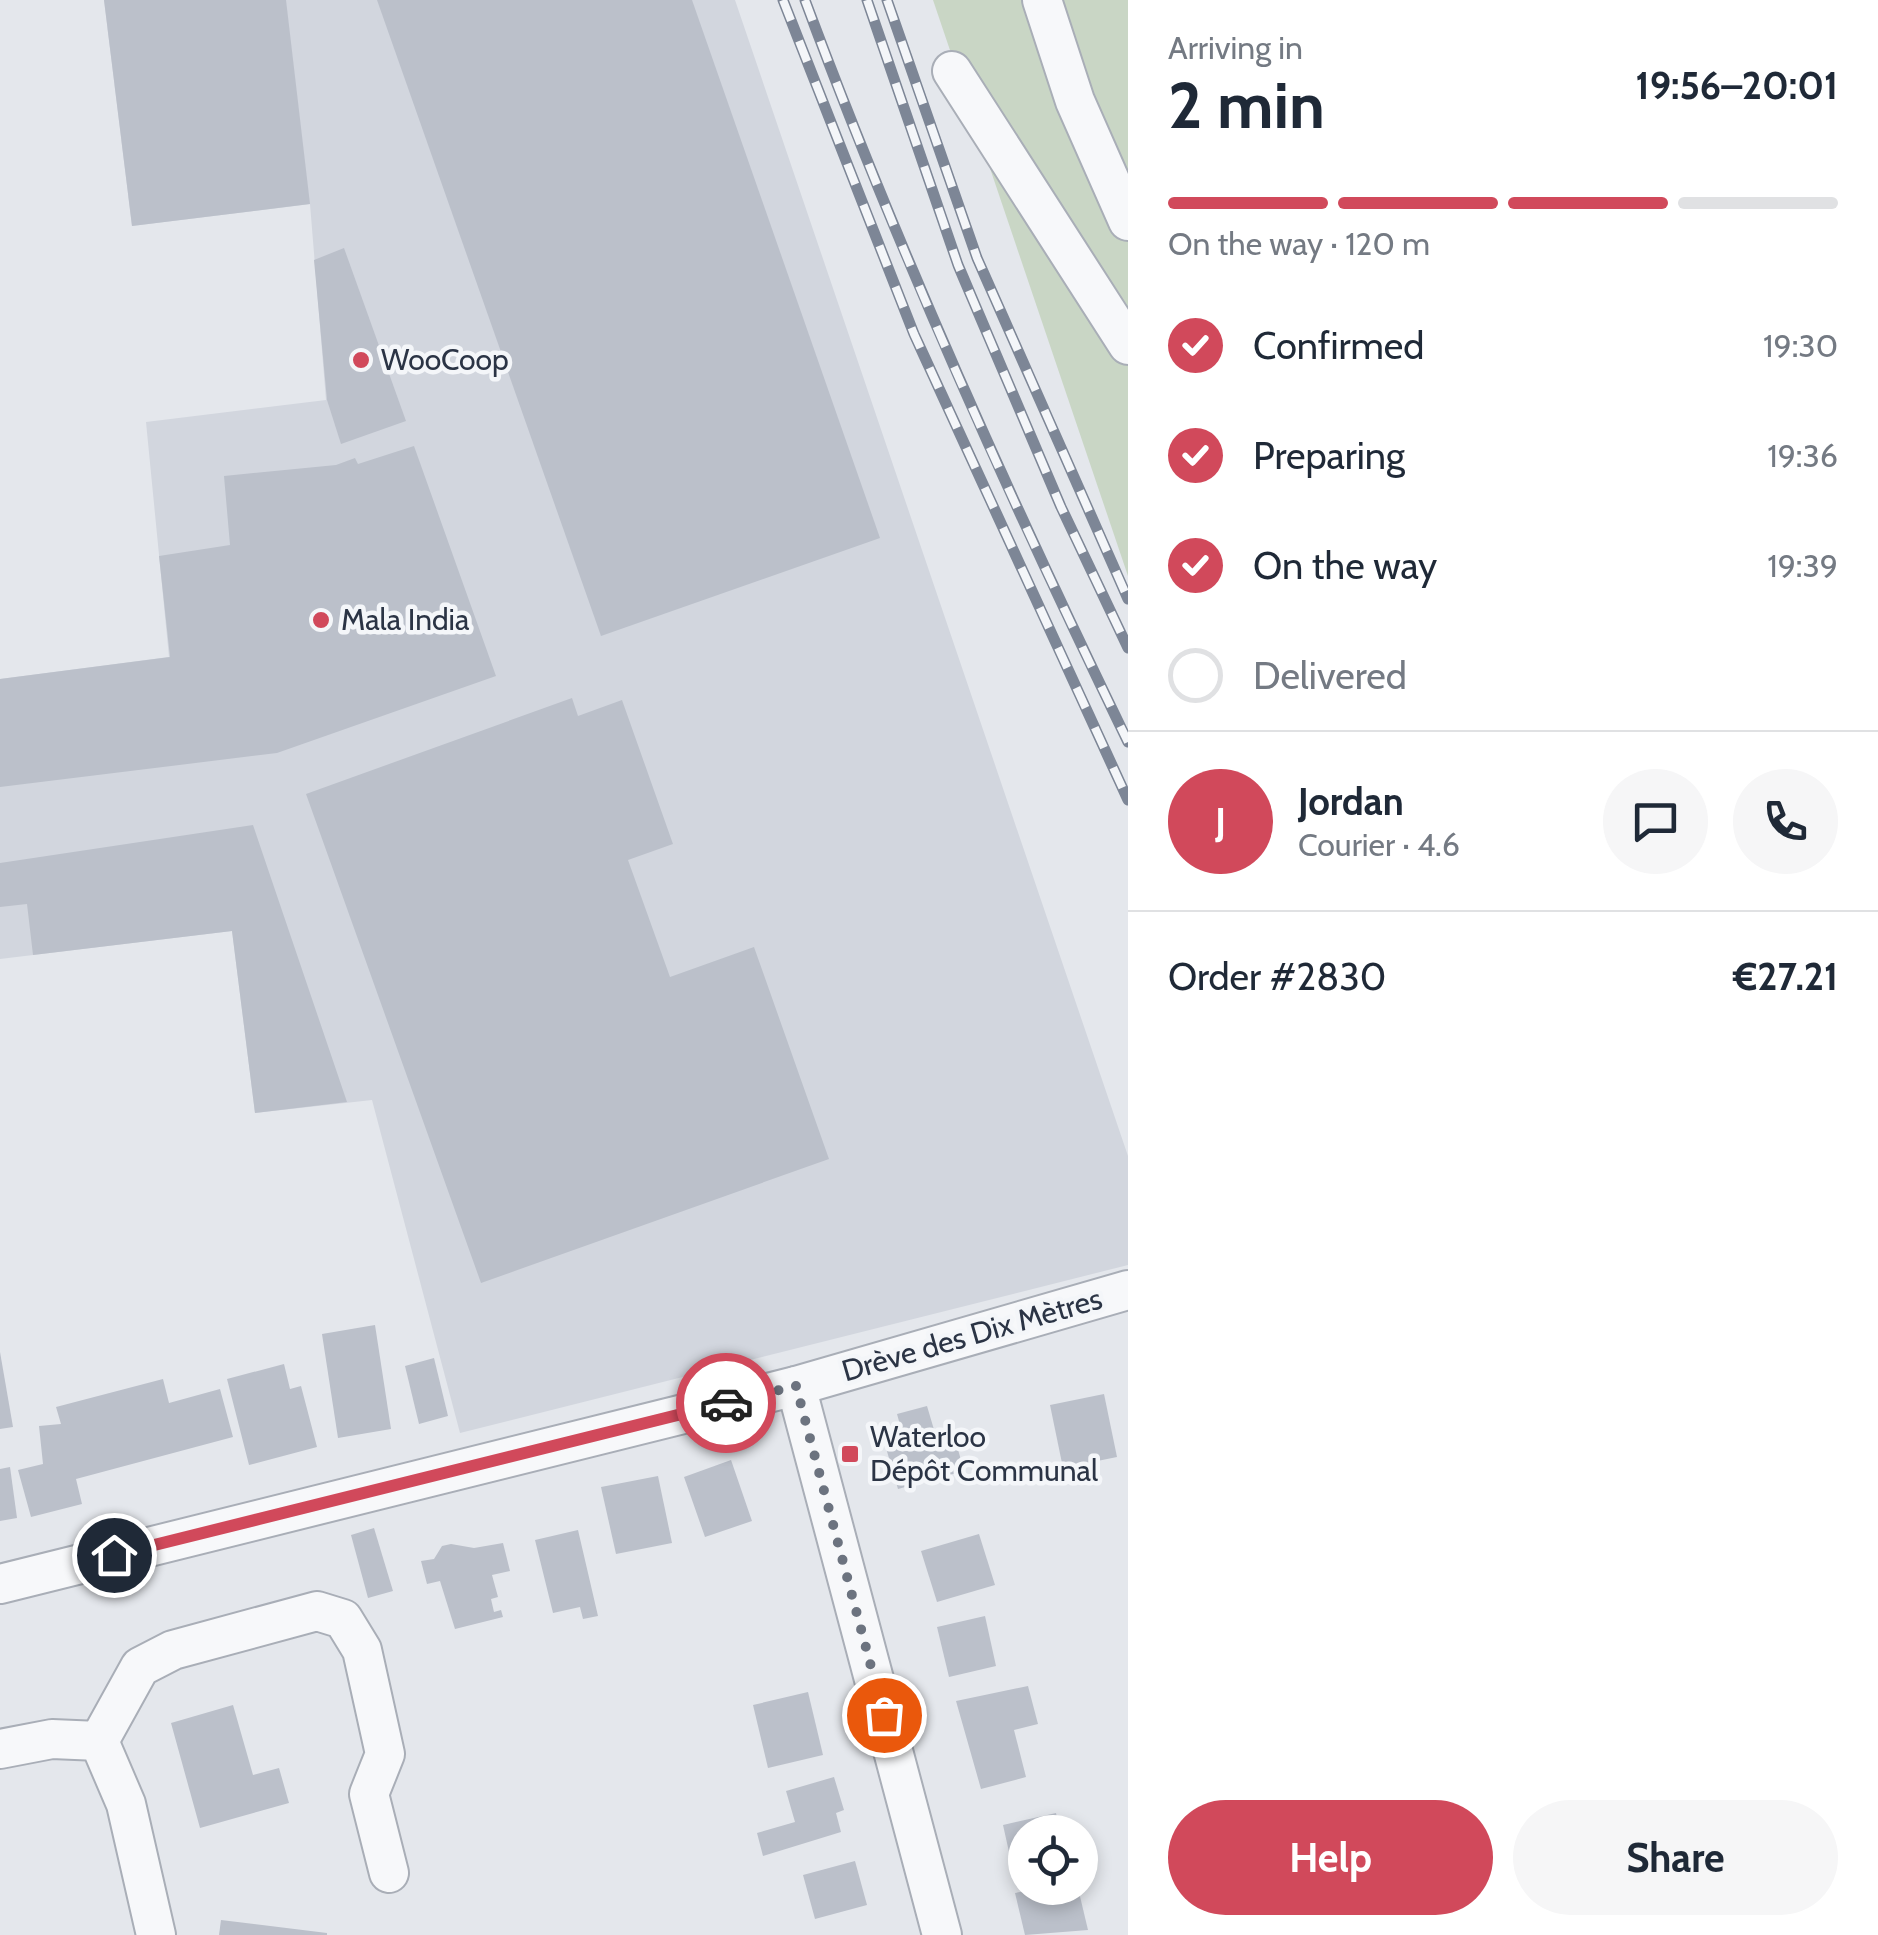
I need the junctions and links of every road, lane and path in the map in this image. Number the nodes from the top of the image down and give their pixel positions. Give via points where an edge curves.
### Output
1 (1042, 0) edge
2 (952, 72) dead end
3 (1128, 221) edge
4 (1128, 345) edge
5 (1128, 1290) edge
6 (796, 1386) junction
7 (0, 1584) edge
8 (99, 1741) junction
9 (0, 1749) edge
10 (389, 1873) dead end
11 (156, 1935) edge
12 (942, 1935) edge

1 - 3 street via 1075,101
2 - 4 street
5 - 6 street, Drève des Dix Mètres
6 - 7 street, Drève des Dix Mètres
6 - 12 street
8 - 9 street via 52,1739
8 - 10 street via 140,1667 174,1650 317,1611 344,1620 362,1650 384,1754 369,1794
8 - 11 street via 126,1804

